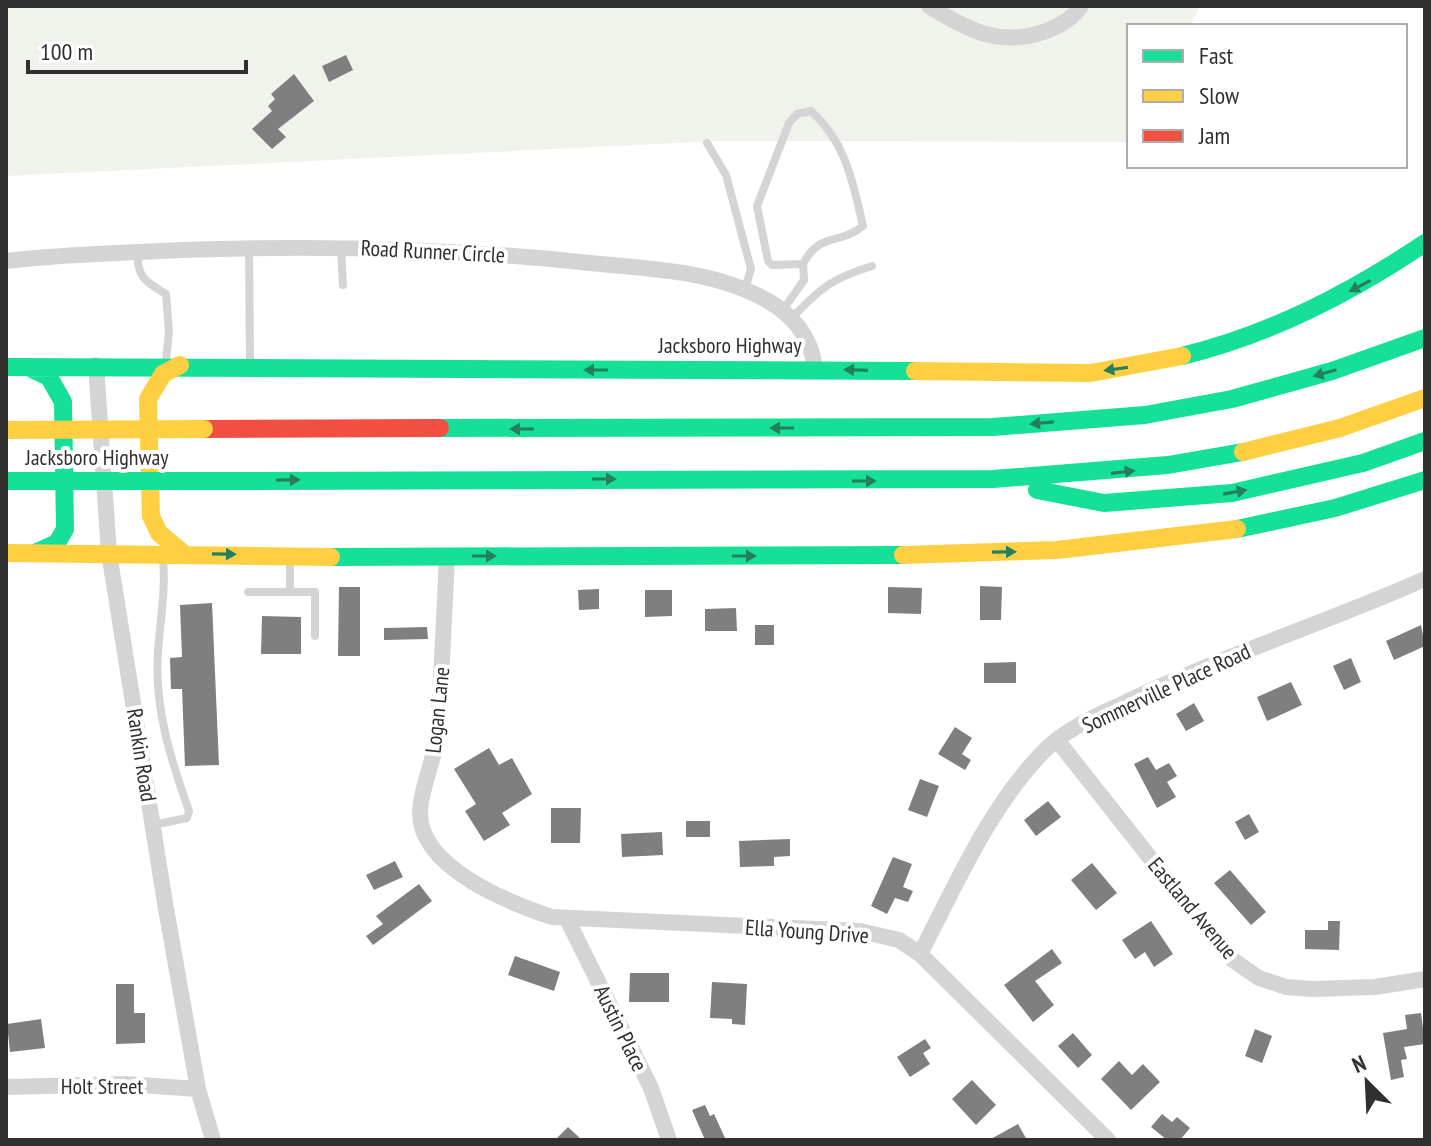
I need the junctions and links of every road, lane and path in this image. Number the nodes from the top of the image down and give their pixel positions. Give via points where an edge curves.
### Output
1 (929, 6) edge
2 (1081, 6) edge
3 (707, 143) dead end
4 (1425, 243) edge
5 (341, 247) junction
6 (249, 248) junction
7 (138, 252) junction
8 (6, 261) edge
9 (803, 264) junction
10 (872, 266) dead end
11 (343, 285) dead end
12 (745, 289) junction
13 (787, 315) junction
14 (1425, 338) edge
15 (96, 365) junction
16 (173, 365) junction
17 (249, 366) junction
18 (6, 367) edge
19 (28, 367) junction
20 (815, 369) junction
21 (1425, 398) edge
22 (6, 430) edge
23 (1425, 441) edge
24 (6, 481) edge
25 (991, 481) junction
26 (1424, 486) edge
27 (6, 553) edge
28 (35, 553) junction
29 (109, 553) junction
30 (162, 554) junction
31 (184, 554) junction
32 (290, 556) junction
33 (447, 557) junction
34 (1425, 579) edge
35 (248, 592) dead end
36 (290, 592) junction
37 (315, 636) dead end
38 (1057, 740) junction
39 (153, 825) junction
40 (442, 857) joint
41 (567, 919) junction
42 (920, 954) junction
43 (1425, 979) edge
44 (6, 1087) edge
45 (198, 1089) junction
46 (213, 1140) edge
47 (669, 1140) edge
48 (1108, 1140) edge

1 - 2 street via 959,25 1004,40 1061,25
3 - 12 lane via 726,175 751,269
4 -> 20 main road, Jacksboro Highway via 1373,279 1299,318 1218,350 1155,364 1091,373
5 - 6 street, Road Runner Circle
5 - 11 lane
5 - 12 street, Road Runner Circle via 416,248 676,272
6 - 7 street, Road Runner Circle
6 - 17 lane
7 - 8 street, Road Runner Circle
7 - 16 lane via 138,273 144,282 166,294
9 - 9 lane via 768,261 757,206 789,123 797,114 811,111 825,123 849,163 863,226 821,242
9 - 13 lane via 804,280
10 - 13 lane via 838,276
12 - 13 street, Road Runner Circle
13 - 20 street via 807,336
14 -> 22 main road, Jacksboro Highway, bridge via 1232,399 1145,415 993,427
15 - 16 main road, Jacksboro Highway
15 - 19 main road, Jacksboro Highway
15 - 29 street, Rankin Road
16 - 17 main road, Jacksboro Highway
16 - 31 main road via 148,399 151,516 159,533
20 -> 17 main road, Jacksboro Highway
18 - 19 main road, Jacksboro Highway
19 - 28 main road via 49,377 63,402 65,529 57,543
25 -> 21 main road, Jacksboro Highway via 1122,473 1221,456 1325,432
25 -> 23 main road via 1104,503 1232,493 1363,463
24 -> 25 main road, Jacksboro Highway, bridge
33 -> 26 main road via 1055,551 1250,526
27 - 28 main road
28 - 29 main road
29 - 30 main road
29 - 39 street, Rankin Road
30 - 31 main road
30 - 39 lane via 165,576 157,656 164,735 189,811 187,818
31 -> 32 main road
32 - 33 main road
32 - 36 lane
33 - 40 street, Logan Lane via 436,739 420,808 424,828
34 - 38 street, Sommerville Place Road via 1172,681
35 - 36 lane
36 - 37 lane via 315,592
38 - 42 street, Sommerville Place Road via 989,823
38 - 43 street, Eastland Avenue via 1204,926 1233,960 1259,978 1312,989
39 - 45 street, Rankin Road
40 - 41 street, Ella Young Drive via 508,902
41 - 42 street, Ella Young Drive via 860,931 899,940
41 - 47 street, Austin Place via 651,1088
42 - 48 street, Ella Young Drive
44 - 45 street, Holt Street via 125,1084
45 - 46 street, Rankin Road

